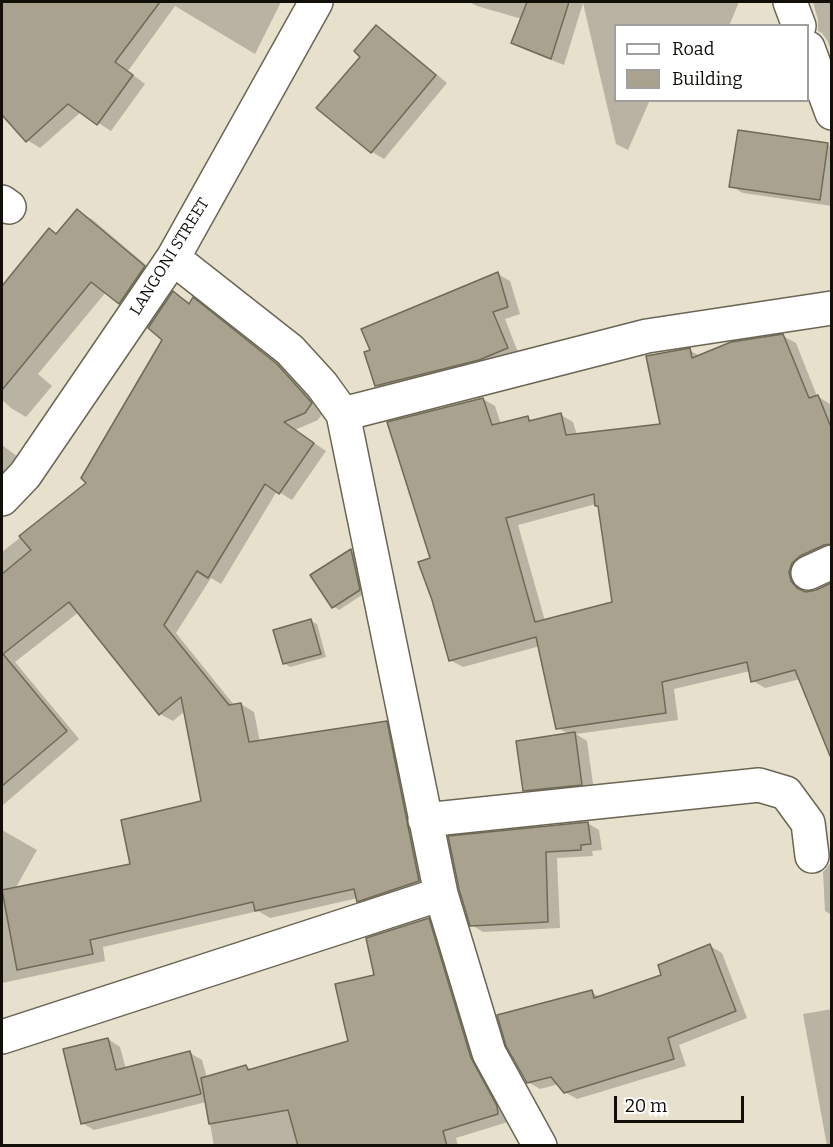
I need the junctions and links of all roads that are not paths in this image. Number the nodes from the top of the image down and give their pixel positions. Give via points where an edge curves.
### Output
1 (316, 2) edge
2 (790, 2) edge
3 (798, 24) edge
4 (809, 53) edge
5 (831, 113) edge
6 (173, 258) junction
7 (831, 308) edge
8 (343, 414) junction
9 (2, 499) edge
10 (425, 820) junction
11 (812, 856) dead end
12 (441, 894) junction
13 (2, 1037) edge
14 (540, 1146) edge

1 - 6 street, LANGONI STREET
2 - 3 street
4 - 5 street
6 - 8 street via 290,350
6 - 9 street, LANGONI STREET via 25,475
7 - 8 street via 647,336
8 - 10 street
10 - 11 street via 759,785 786,793 792,800 808,823
10 - 12 street
12 - 13 street
12 - 14 street via 489,1053

